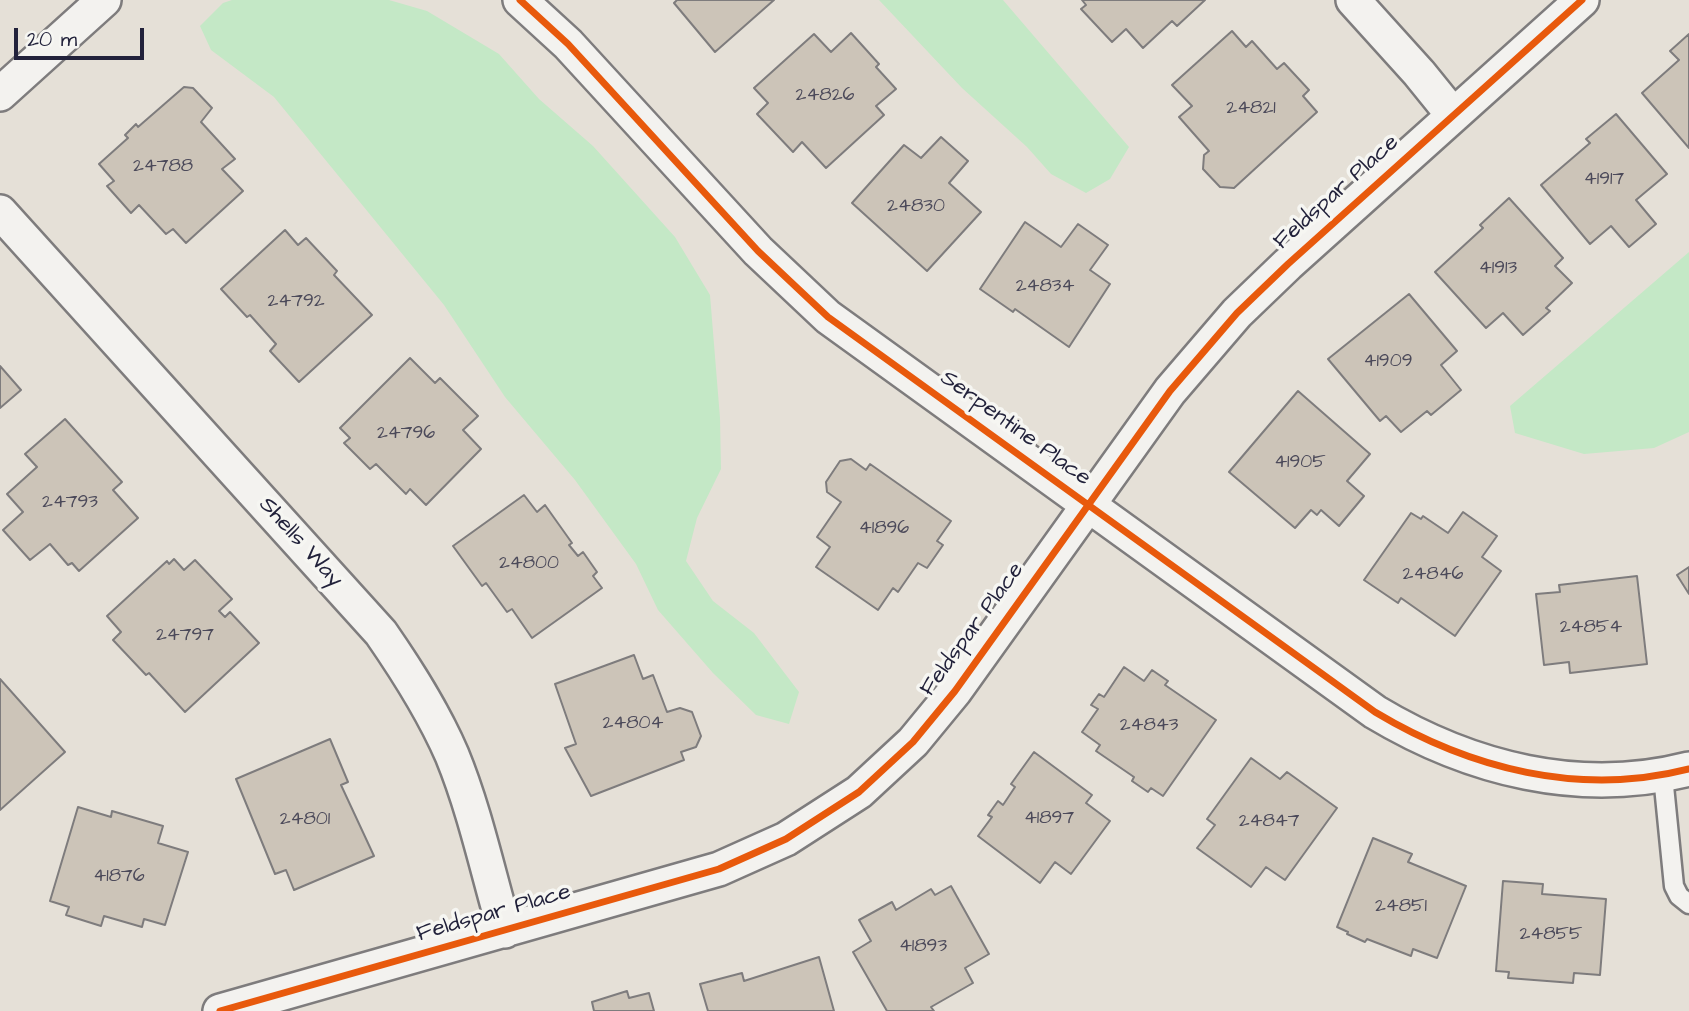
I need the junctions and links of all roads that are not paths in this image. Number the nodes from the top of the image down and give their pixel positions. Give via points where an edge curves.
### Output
1 (104, 0) edge
2 (520, 0) edge
3 (1353, 0) edge
4 (1582, 0) edge
5 (0, 94) edge
6 (1453, 114) junction
7 (0, 212) edge
8 (1087, 505) junction
9 (1676, 773) edge
10 (1689, 904) edge
11 (505, 931) junction
12 (220, 1011) edge

1 - 5 street
2 - 8 street, Serpentine Place via 568,44 810,302
3 - 6 street
4 - 6 street, Feldspar Place
6 - 8 street, Feldspar Place via 1237,313 1170,391
7 - 11 street, Shells Way via 381,633 421,692 452,755
8 - 9 street, Serpentine Place via 1375,712 1421,738 1488,764 1552,776 1606,780
8 - 11 street, Feldspar Place via 955,691 913,742 859,792 786,839 719,869
9 - 10 lane via 1671,870 1679,896
11 - 12 street, Feldspar Place

